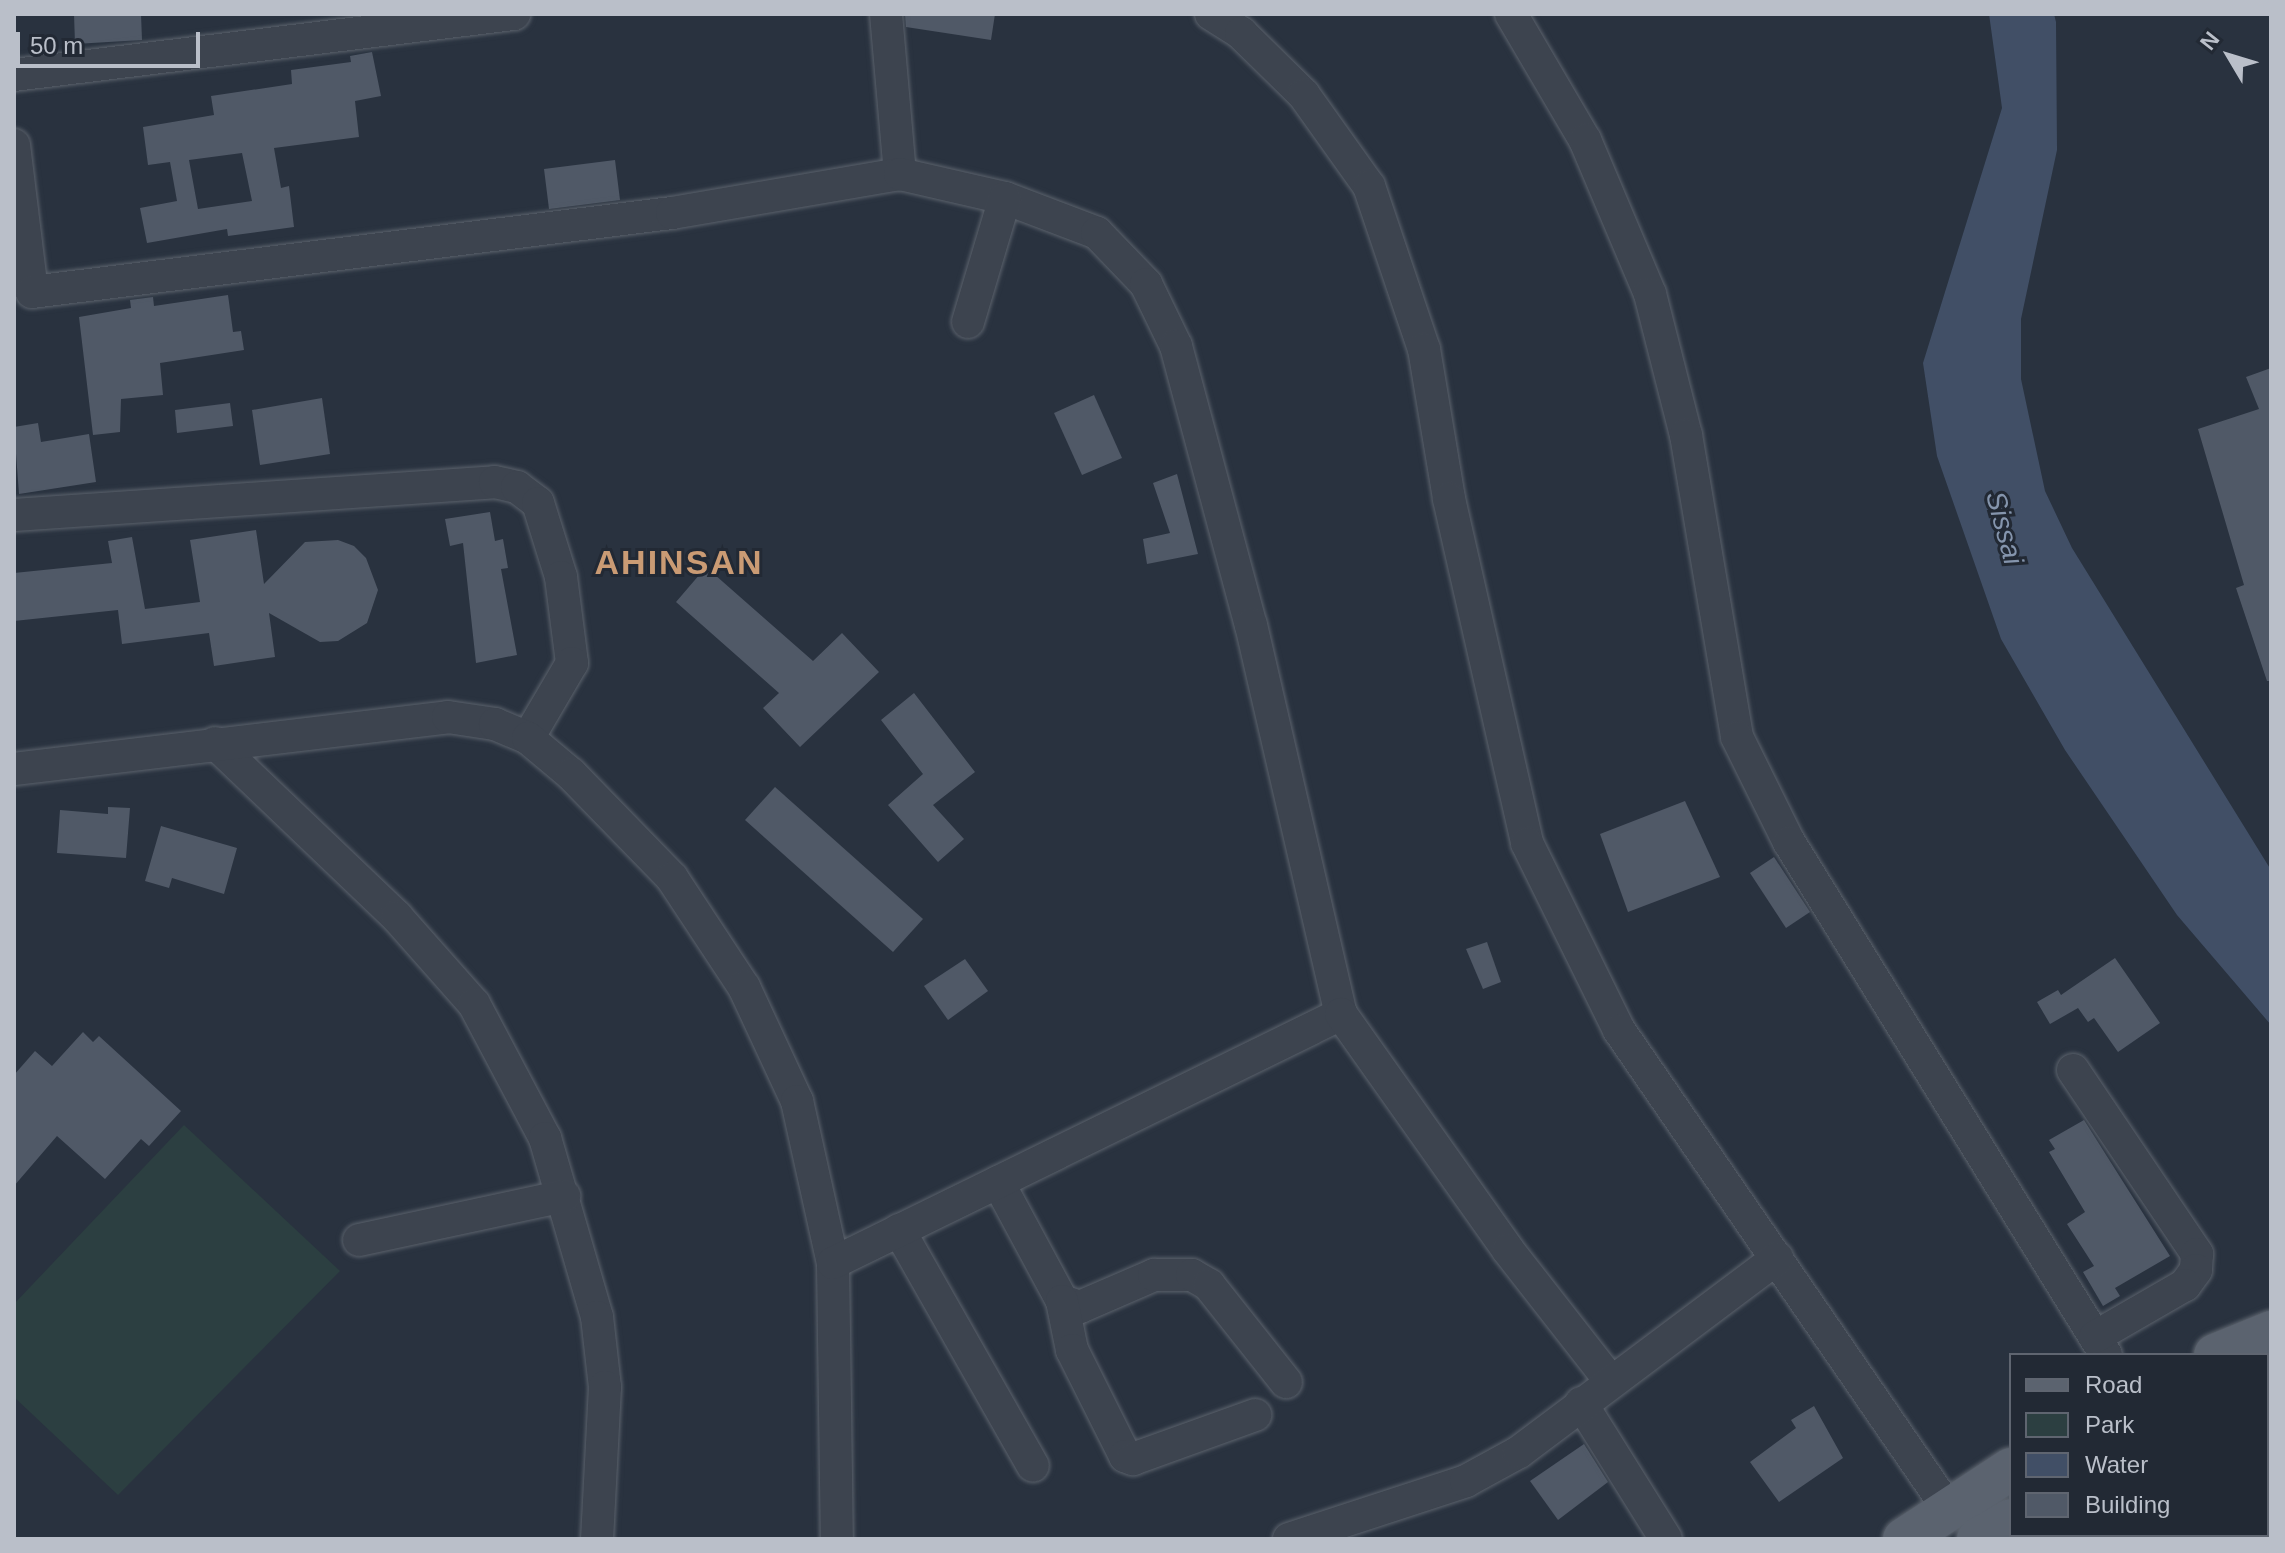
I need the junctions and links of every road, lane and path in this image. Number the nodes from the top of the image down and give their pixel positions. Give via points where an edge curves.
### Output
1 (514, 14) edge
2 (886, 14) edge
3 (1211, 14) edge
4 (1511, 14) edge
5 (14, 75) edge
6 (14, 145) edge
7 (900, 174) junction
8 (1005, 198) junction
9 (23, 295) edge
10 (968, 322) dead end
11 (14, 515) edge
12 (528, 738) junction
13 (215, 743) junction
14 (14, 769) edge
15 (1341, 1014) junction
16 (2073, 1070) dead end
17 (998, 1182) junction
18 (564, 1196) junction
19 (899, 1230) junction
20 (359, 1240) dead end
21 (1777, 1258) junction
22 (833, 1263) junction
23 (1062, 1301) junction
24 (2271, 1332) edge
25 (2101, 1346) edge
26 (2220, 1353) edge
27 (1286, 1382) dead end
28 (1611, 1382) junction
29 (1581, 1403) junction
30 (1255, 1415) dead end
31 (1033, 1466) dead end
32 (2009, 1470) edge
33 (1949, 1510) junction
34 (2009, 1521) edge
35 (597, 1539) edge
36 (837, 1539) edge
37 (1289, 1539) edge
38 (1666, 1539) edge
39 (1904, 1539) edge
40 (1978, 1539) edge

1 - 5 street
2 - 7 street
3 - 21 street via 1241,33 1304,95 1369,186 1424,349 1449,499 1527,843 1619,1030
4 - 25 street via 1585,140 1650,294 1686,435 1737,737 1789,842
6 - 9 street
7 - 8 street
7 - 9 street via 672,213
8 - 10 street
8 - 15 street via 1097,233 1146,284 1176,346 1251,625
11 - 12 street via 495,482 517,487 538,503 561,577 572,663
12 - 13 street via 495,724 448,717
12 - 22 street via 672,878 744,987 797,1101
13 - 14 street
13 - 18 street via 397,917 474,1004 545,1138
15 - 17 street
15 - 28 street via 1508,1250
16 - 25 street via 2197,1254 2196,1270 2185,1285
17 - 19 street
17 - 23 street
18 - 20 street
18 - 35 street via 597,1317 605,1387
19 - 22 street
19 - 31 street
21 - 28 street
21 - 33 street
22 - 36 street
23 - 27 street via 1080,1307 1154,1275 1192,1275 1209,1285
23 - 30 street via 1072,1350 1125,1456 1133,1459
24 - 26 main road
28 - 29 street
29 - 37 street via 1519,1452 1466,1481
29 - 38 street
32 - 33 main road
33 - 39 main road
34 - 40 main road

